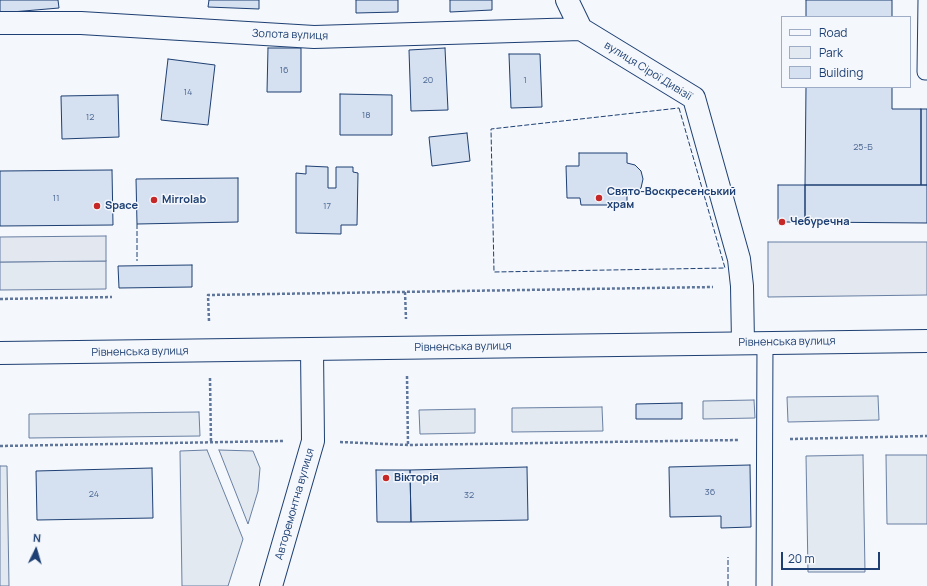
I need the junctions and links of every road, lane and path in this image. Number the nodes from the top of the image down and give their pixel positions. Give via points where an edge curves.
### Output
1 (567, 0) edge
2 (926, 0) edge
3 (0, 24) edge
4 (580, 29) junction
5 (927, 72) edge
6 (742, 286) junction
7 (208, 295) dead end
8 (112, 297) dead end
9 (0, 299) edge
10 (927, 341) edge
11 (743, 343) junction
12 (765, 343) junction
13 (312, 350) junction
14 (1, 356) edge
15 (927, 436) edge
16 (765, 439) junction
17 (313, 441) junction
18 (0, 446) edge
19 (271, 586) edge
20 (764, 586) edge

1 - 4 street
2 - 5 lane
3 - 4 street, Золота вулиця via 82,23 314,37
4 - 6 street, вулиця Сірої Дивізії via 694,98 739,259
6 - 7 path
6 - 11 street, вулиця Сірої Дивізії
8 - 9 path
10 - 12 street, Рівненська вулиця
11 - 12 street, Рівненська вулиця
11 - 13 street, Рівненська вулиця
12 - 16 lane
13 - 14 street, Рівненська вулиця
13 - 17 street, Авторемонтна вулиця
15 - 16 path
16 - 17 path via 408,445
16 - 20 lane
17 - 18 path
17 - 19 street, Авторемонтна вулиця

